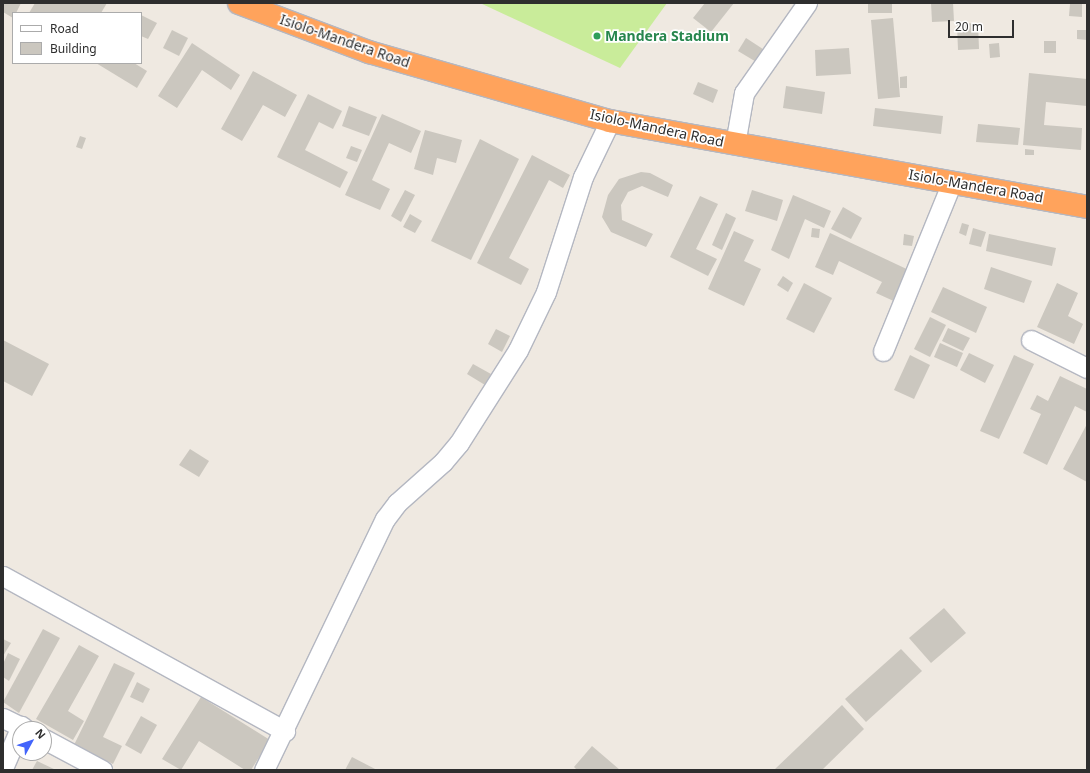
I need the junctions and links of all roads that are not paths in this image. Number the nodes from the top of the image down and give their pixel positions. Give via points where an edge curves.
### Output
1 (239, 3) edge
2 (807, 3) edge
3 (610, 121) junction
4 (735, 144) junction
5 (952, 182) junction
6 (1087, 207) edge
7 (1031, 340) dead end
8 (883, 351) dead end
9 (1087, 368) edge
10 (3, 576) edge
11 (285, 731) junction
12 (52, 742) edge
13 (12, 751) edge
14 (3, 768) edge
15 (102, 770) edge
16 (264, 770) edge

1 - 3 highway, Isiolo-Mandera Road via 369,52
2 - 4 street via 744,93
3 - 4 highway, Isiolo-Mandera Road
3 - 11 street via 583,177 546,292 518,350 459,443 397,503 385,519
4 - 5 highway, Isiolo-Mandera Road
5 - 6 highway, Isiolo-Mandera Road
5 - 8 street
7 - 9 street
10 - 11 street
11 - 16 street
12 - 15 street
13 - 14 street

